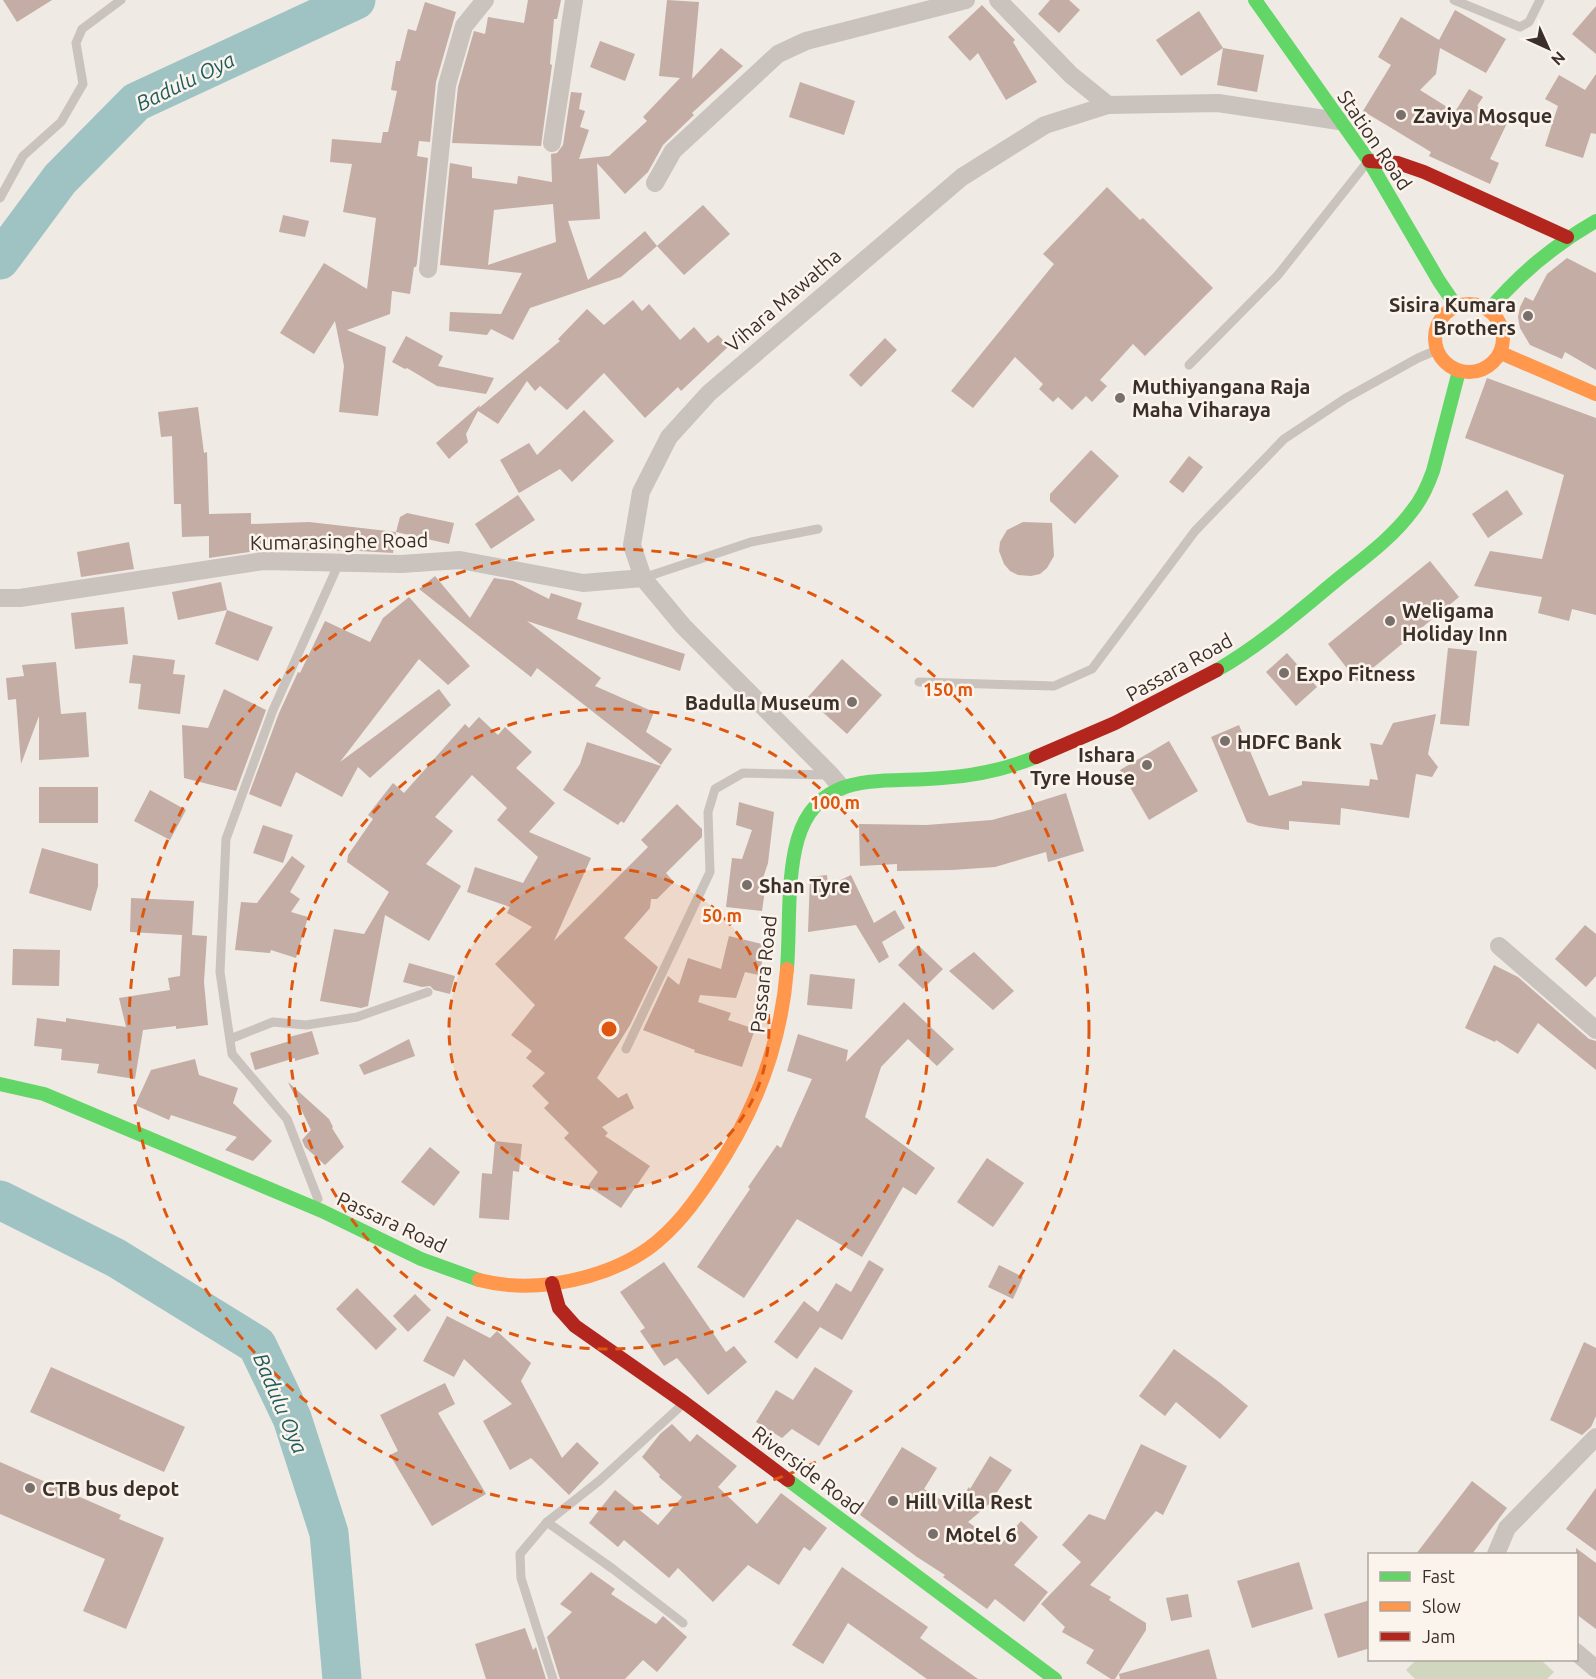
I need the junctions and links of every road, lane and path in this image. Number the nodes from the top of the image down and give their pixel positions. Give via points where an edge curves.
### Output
1 (121, 0) edge
2 (485, 0) edge
3 (574, 0) edge
4 (966, 0) edge
5 (998, 0) edge
6 (1255, 0) edge
7 (1454, 0) edge
8 (1540, 0) edge
9 (1108, 105) junction
10 (1339, 121) junction
11 (552, 143) dead end
12 (1369, 161) junction
13 (655, 183) dead end
14 (0, 198) edge
15 (1596, 221) edge
16 (1567, 237) junction
17 (428, 269) dead end
18 (1456, 306) junction
19 (1489, 310) junction
20 (1437, 350) junction
21 (1501, 353) junction
22 (1189, 365) dead end
23 (1459, 371) junction
24 (1596, 394) edge
25 (818, 529) dead end
26 (339, 563) junction
27 (643, 578) junction
28 (0, 598) edge
29 (919, 682) dead end
30 (836, 781) junction
31 (1499, 946) dead end
32 (428, 992) dead end
33 (1596, 1030) edge
34 (230, 1039) junction
35 (626, 1049) dead end
36 (0, 1084) edge
37 (322, 1211) junction
38 (552, 1283) junction
39 (685, 1403) junction
40 (1596, 1437) edge
41 (547, 1522) junction
42 (1496, 1553) edge
43 (683, 1623) dead end
44 (1578, 1654) edge
45 (1596, 1669) edge
46 (554, 1679) edge
47 (1055, 1679) edge

1 - 14 lane via 82,29 76,43 83,84 61,122 23,156
2 - 17 street via 464,26 447,85
3 - 11 street
4 - 13 street via 806,40 778,54 673,151
5 - 9 street via 1071,75
6 - 10 main road, Station Road
7 - 8 lane via 1520,27 1529,22
9 - 10 street, Vihara Mawatha via 1218,103
9 - 27 street, Vihara Mawatha via 1045,125 962,177 709,393 669,437 641,492 632,545
10 - 12 main road, Station Road
12 - 16 main road via 1424,172
12 - 18 main road, Station Road
12 - 22 lane via 1278,275
15 - 16 main road
16 - 19 main road via 1523,271
18 - 19 main road via 1479,305
18 - 20 main road via 1436,329
19 - 21 main road via 1503,330
20 - 23 main road via 1442,360
20 - 29 lane via 1346,398 1284,439 1195,531 1092,669 1054,686
21 - 23 main road via 1479,372
21 - 24 main road
23 - 30 main road, Passara Road via 1429,481 1412,512 1357,564 1248,651 1167,698 1035,758 960,776
25 - 27 lane via 751,542
26 - 27 street, Kumarasinghe Road via 460,560 583,583
26 - 28 street, Kumarasinghe Road via 263,561
26 - 34 lane via 273,710 226,839 220,972
27 - 30 street, Vihara Mawatha via 683,626
30 - 35 lane via 743,772 716,789 708,812 710,872
30 - 38 main road, Passara Road via 804,822 800,834 791,878 787,969 778,1035 761,1089 738,1137 690,1208 641,1253 605,1272
31 - 33 street
32 - 34 lane via 357,1017 306,1025 273,1022
34 - 37 lane via 232,1054 287,1119
36 - 37 main road, Passara Road via 44,1094
37 - 38 main road, Passara Road via 463,1275 504,1284
38 - 39 main road, Riverside Road via 560,1308 575,1326
39 - 41 lane
39 - 47 main road, Riverside Road
40 - 42 street via 1507,1528
41 - 43 lane
41 - 46 lane via 520,1554 521,1578
44 - 45 street

